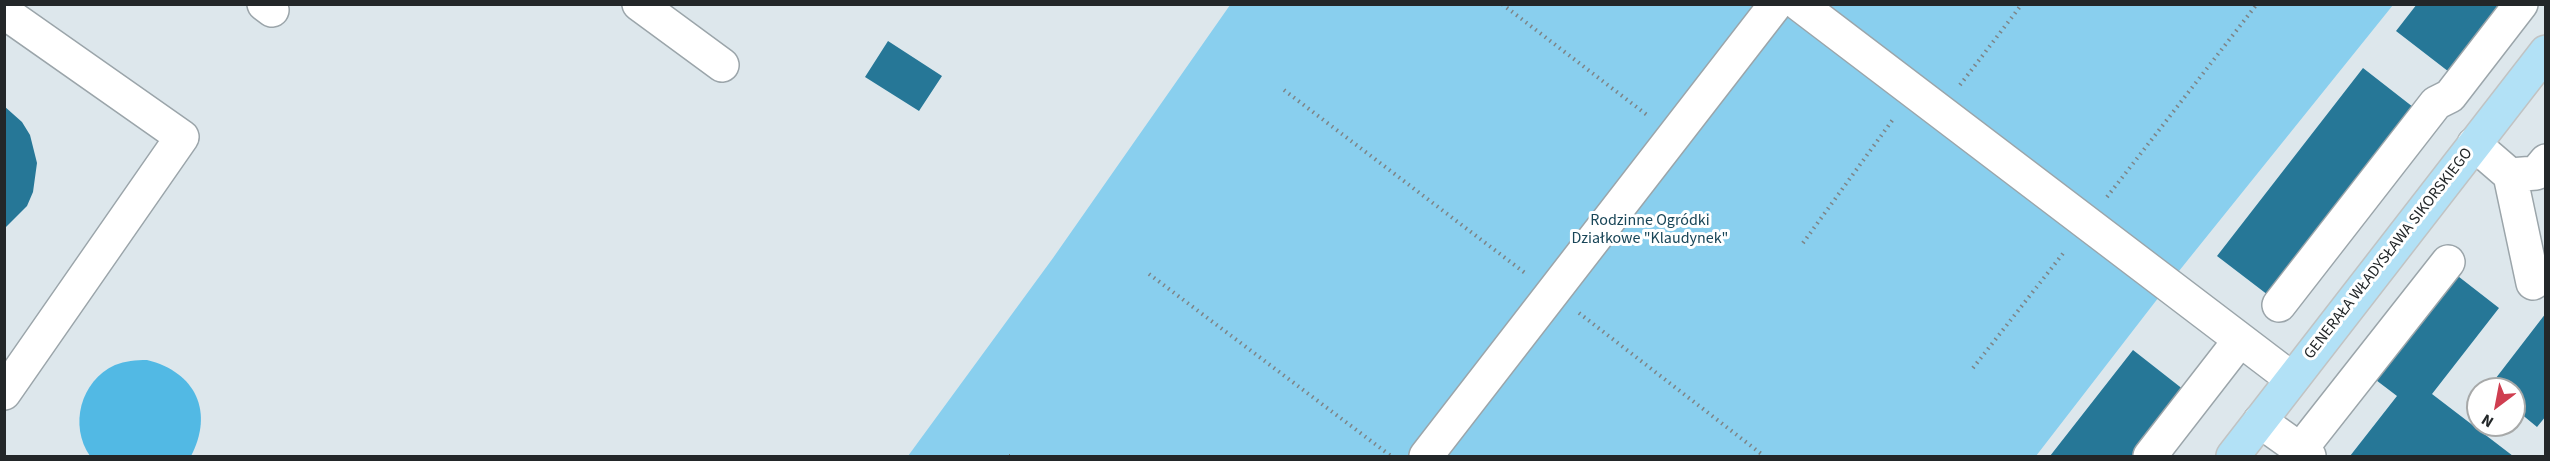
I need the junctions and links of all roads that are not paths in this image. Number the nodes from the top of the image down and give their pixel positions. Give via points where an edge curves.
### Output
1 (639, 4) edge
2 (1776, 4) edge
3 (1799, 4) edge
4 (2522, 4) edge
5 (4, 12) edge
6 (2546, 52) edge
7 (722, 64) dead end
8 (2474, 144) junction
9 (2546, 161) edge
10 (2510, 175) junction
11 (2448, 262) dead end
12 (2534, 283) dead end
13 (2278, 306) dead end
14 (2240, 340) junction
15 (2292, 379) junction
16 (4, 393) edge
17 (2260, 421) junction
18 (2304, 453) edge
19 (1426, 456) edge
20 (2150, 456) edge
21 (2233, 456) edge

1 - 7 lane
2 - 19 lane
3 - 14 lane
4 - 13 lane via 2450,96 2436,103
5 - 16 lane via 182,138
6 - 8 main road, GENERAŁA WŁADYSŁAWA SIKORSKIEGO
8 - 10 lane
8 - 15 main road, GENERAŁA WŁADYSŁAWA SIKORSKIEGO
9 - 10 lane via 2536,173
10 - 12 lane
11 - 18 lane
14 - 15 lane
14 - 20 lane
15 - 17 main road, GENERAŁA WŁADYSŁAWA SIKORSKIEGO
17 - 18 lane
17 - 21 main road, GENERAŁA WŁADYSŁAWA SIKORSKIEGO

